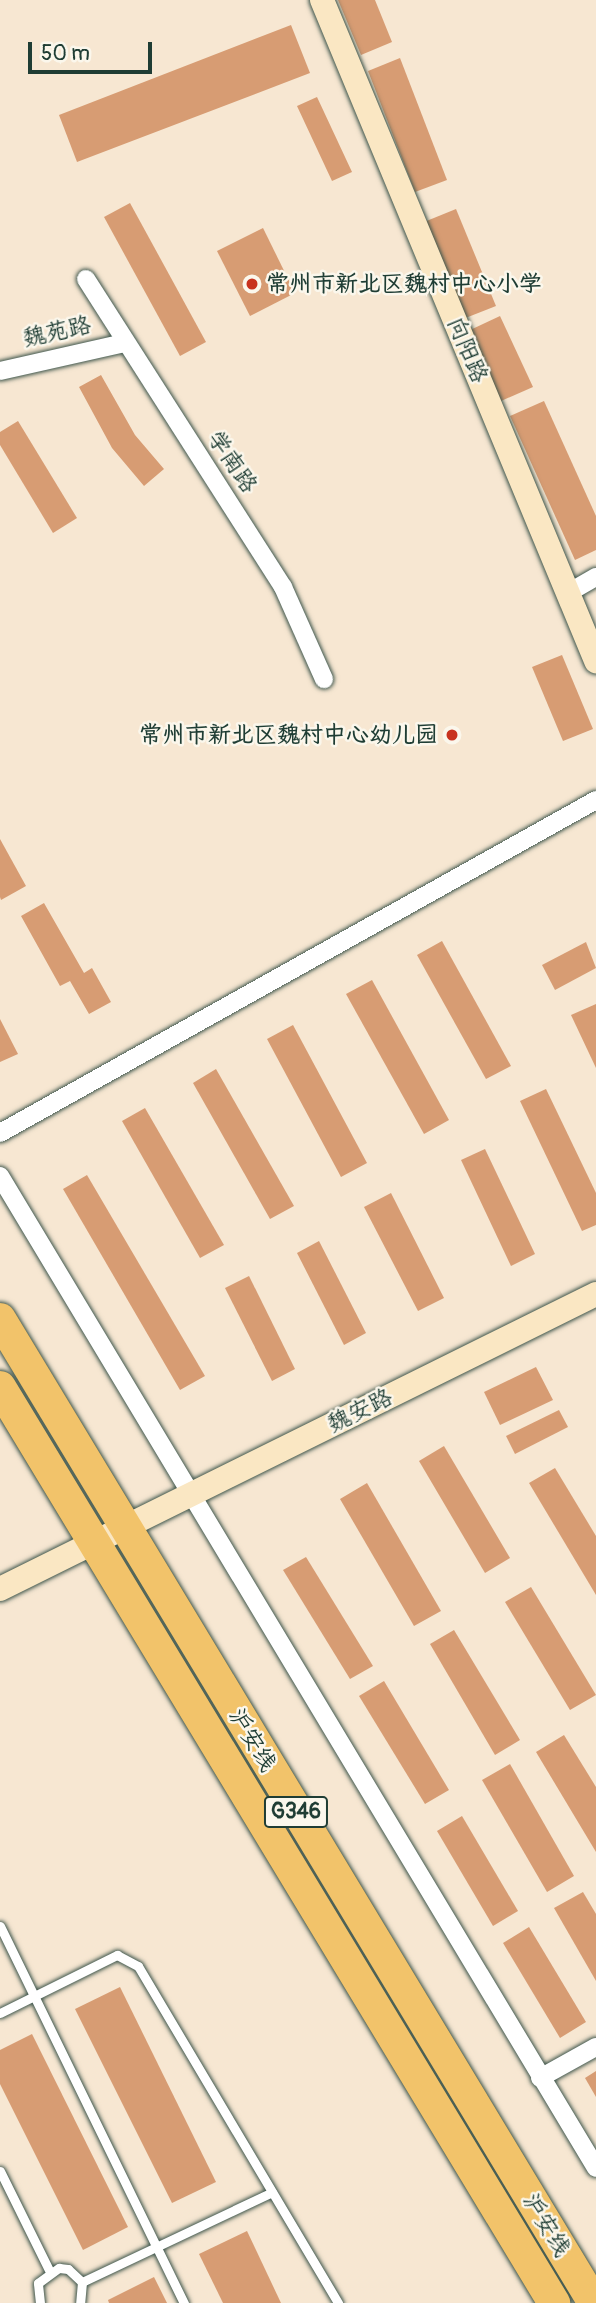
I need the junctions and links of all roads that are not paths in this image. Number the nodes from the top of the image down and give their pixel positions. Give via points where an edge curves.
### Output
1 (321, 0) edge
2 (86, 279) dead end
3 (124, 343) junction
4 (0, 371) edge
5 (596, 577) edge
6 (568, 593) junction
7 (596, 661) edge
8 (324, 679) dead end
9 (596, 800) edge
10 (0, 1133) edge
11 (0, 1176) edge
12 (596, 1294) edge
13 (0, 1319) edge
14 (0, 1387) edge
15 (190, 1495) junction
16 (124, 1528) junction
17 (92, 1544) junction
18 (0, 1589) edge
19 (0, 1926) edge
20 (37, 1995) junction
21 (0, 2013) edge
22 (596, 2047) edge
23 (540, 2078) junction
24 (596, 2168) edge
25 (0, 2171) edge
26 (272, 2192) junction
27 (157, 2246) junction
28 (49, 2270) junction
29 (82, 2282) junction
30 (37, 2302) edge
31 (80, 2303) edge
32 (184, 2303) edge
33 (338, 2303) edge
34 (554, 2303) edge
35 (594, 2303) edge

1 - 6 street, 向阳路
2 - 3 street, 学南路
3 - 4 street, 魏苑路
3 - 8 street, 学南路 via 283,587
5 - 6 street
6 - 7 street, 向阳路
9 - 10 street
11 - 15 street
12 - 15 street, 魏安路
13 - 16 highway, 沪安线 / G346
14 - 17 highway, 沪安线 / G346
15 - 16 street, 魏安路
15 - 23 street
16 - 17 street, 魏安路
16 - 35 highway, 沪安线 / G346
17 - 18 street, 魏安路
17 - 34 highway, 沪安线 / G346
19 - 20 lane
20 - 21 lane
20 - 26 lane via 117,1955 138,1966
20 - 27 lane
22 - 23 street
23 - 24 street
25 - 28 lane
26 - 27 lane
26 - 33 lane
27 - 29 lane
27 - 32 lane
28 - 29 lane via 68,2269
28 - 30 lane via 38,2283
29 - 31 lane

